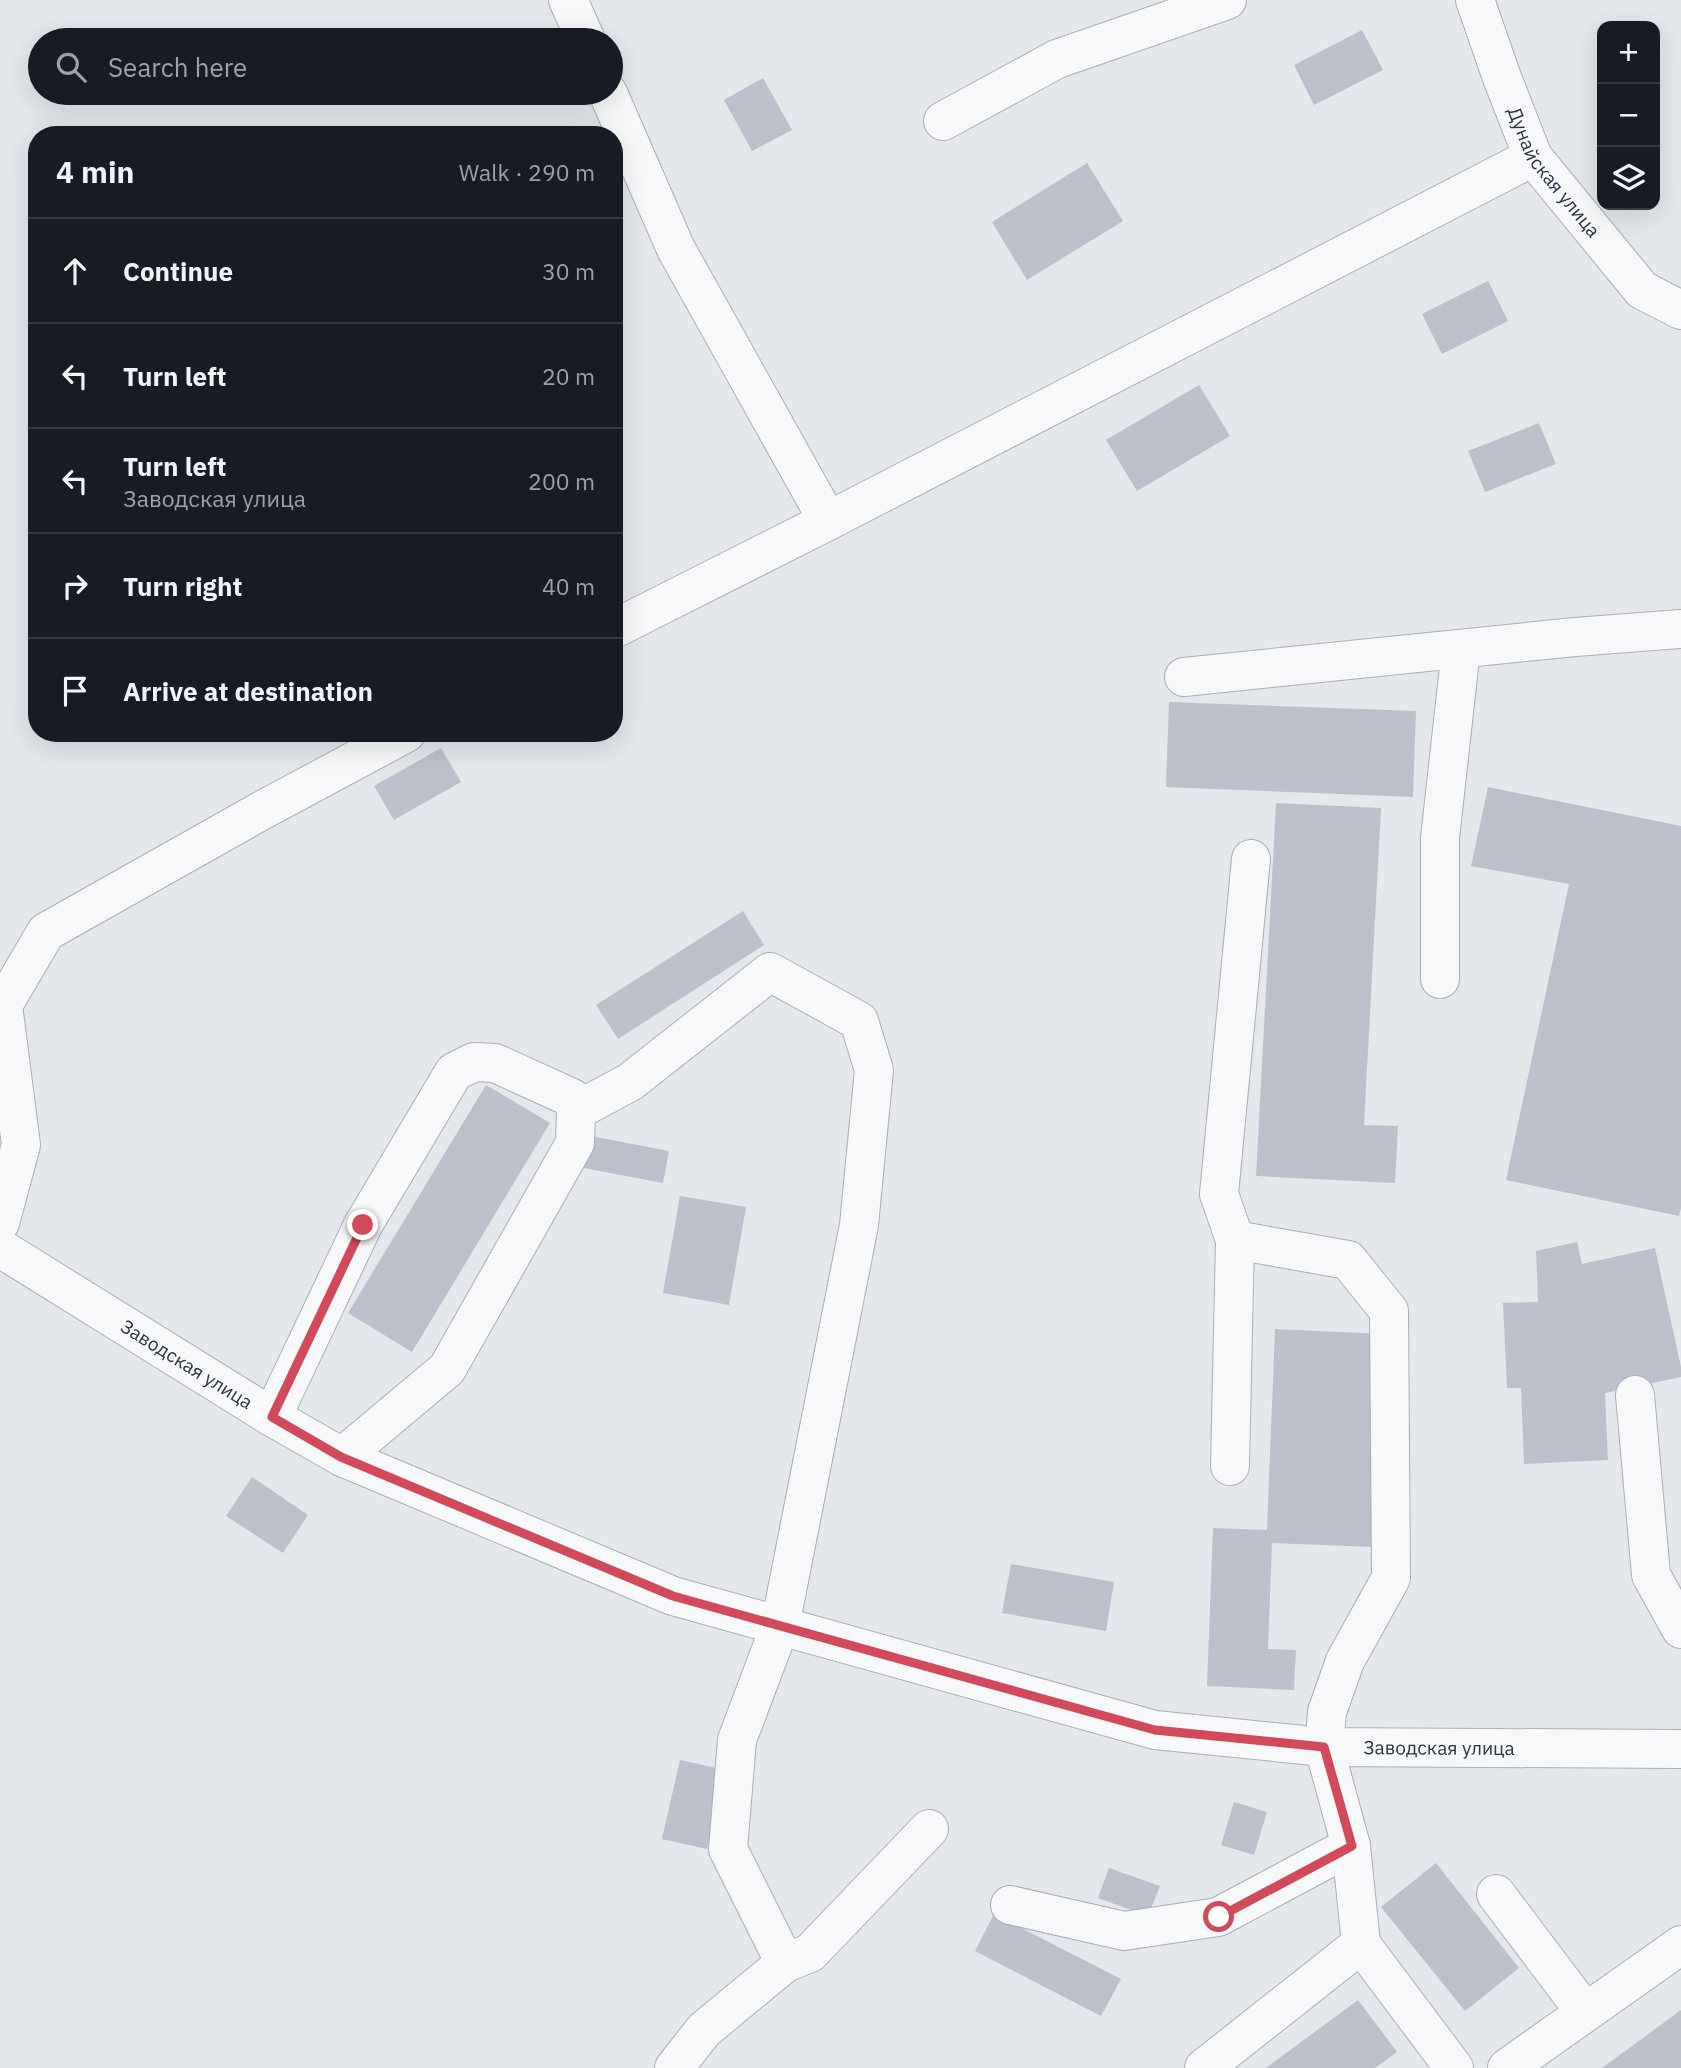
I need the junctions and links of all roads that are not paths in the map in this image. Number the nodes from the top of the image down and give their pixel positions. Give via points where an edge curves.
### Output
1 (568, 0) edge
2 (1227, 0) edge
3 (1475, 0) edge
4 (581, 28) edge
5 (613, 105) edge
6 (943, 121) dead end
7 (622, 126) edge
8 (623, 127) edge
9 (1533, 157) junction
10 (1681, 310) edge
11 (828, 521) junction
12 (623, 624) edge
13 (1681, 629) edge
14 (1461, 649) junction
15 (1184, 677) dead end
16 (389, 742) edge
17 (1251, 859) dead end
18 (1440, 979) dead end
19 (576, 1111) junction
20 (0, 1223) edge
21 (1236, 1240) junction
22 (0, 1248) edge
23 (1635, 1395) dead end
24 (272, 1417) junction
25 (341, 1457) junction
26 (1230, 1466) dead end
27 (780, 1626) junction
28 (1681, 1629) edge
29 (1324, 1747) junction
30 (1681, 1749) edge
31 (929, 1829) dead end
32 (1352, 1846) junction
33 (1496, 1894) dead end
34 (1010, 1905) dead end
35 (1361, 1944) junction
36 (1681, 1945) edge
37 (785, 1964) junction
38 (1585, 2012) junction
39 (674, 2068) edge
40 (1204, 2068) edge
41 (1454, 2068) edge
42 (1507, 2068) edge

1 - 4 street
2 - 6 street via 1057,59
3 - 9 street, Дунайская улица
5 - 7 street
8 - 11 street via 676,248
9 - 10 street, Дунайская улица via 1643,290
9 - 11 street
11 - 12 street
13 - 14 street
14 - 15 street
14 - 18 street via 1440,838
16 - 20 street via 46,932 3,1005 21,1145
17 - 21 street via 1219,1194
19 - 24 street via 572,1098 495,1062 474,1062 454,1072 363,1225
19 - 25 street via 575,1143 447,1369
19 - 27 street via 630,1082 770,972 859,1021 874,1070 859,1226
21 - 26 street
21 - 29 street via 1348,1260 1389,1311 1391,1578 1345,1661 1327,1712
22 - 24 street, Заводская улица
23 - 28 street via 1651,1575
24 - 25 street, Заводская улица
25 - 27 street, Заводская улица via 673,1596
27 - 29 street, Заводская улица via 1155,1730
27 - 37 street via 737,1740 728,1849
29 - 30 street, Заводская улица
29 - 32 street
31 - 37 street via 810,1953
32 - 34 street via 1219,1917 1125,1931
32 - 35 street
33 - 38 street
35 - 40 street
35 - 41 street
36 - 38 street
37 - 39 street via 704,2030
38 - 42 street

